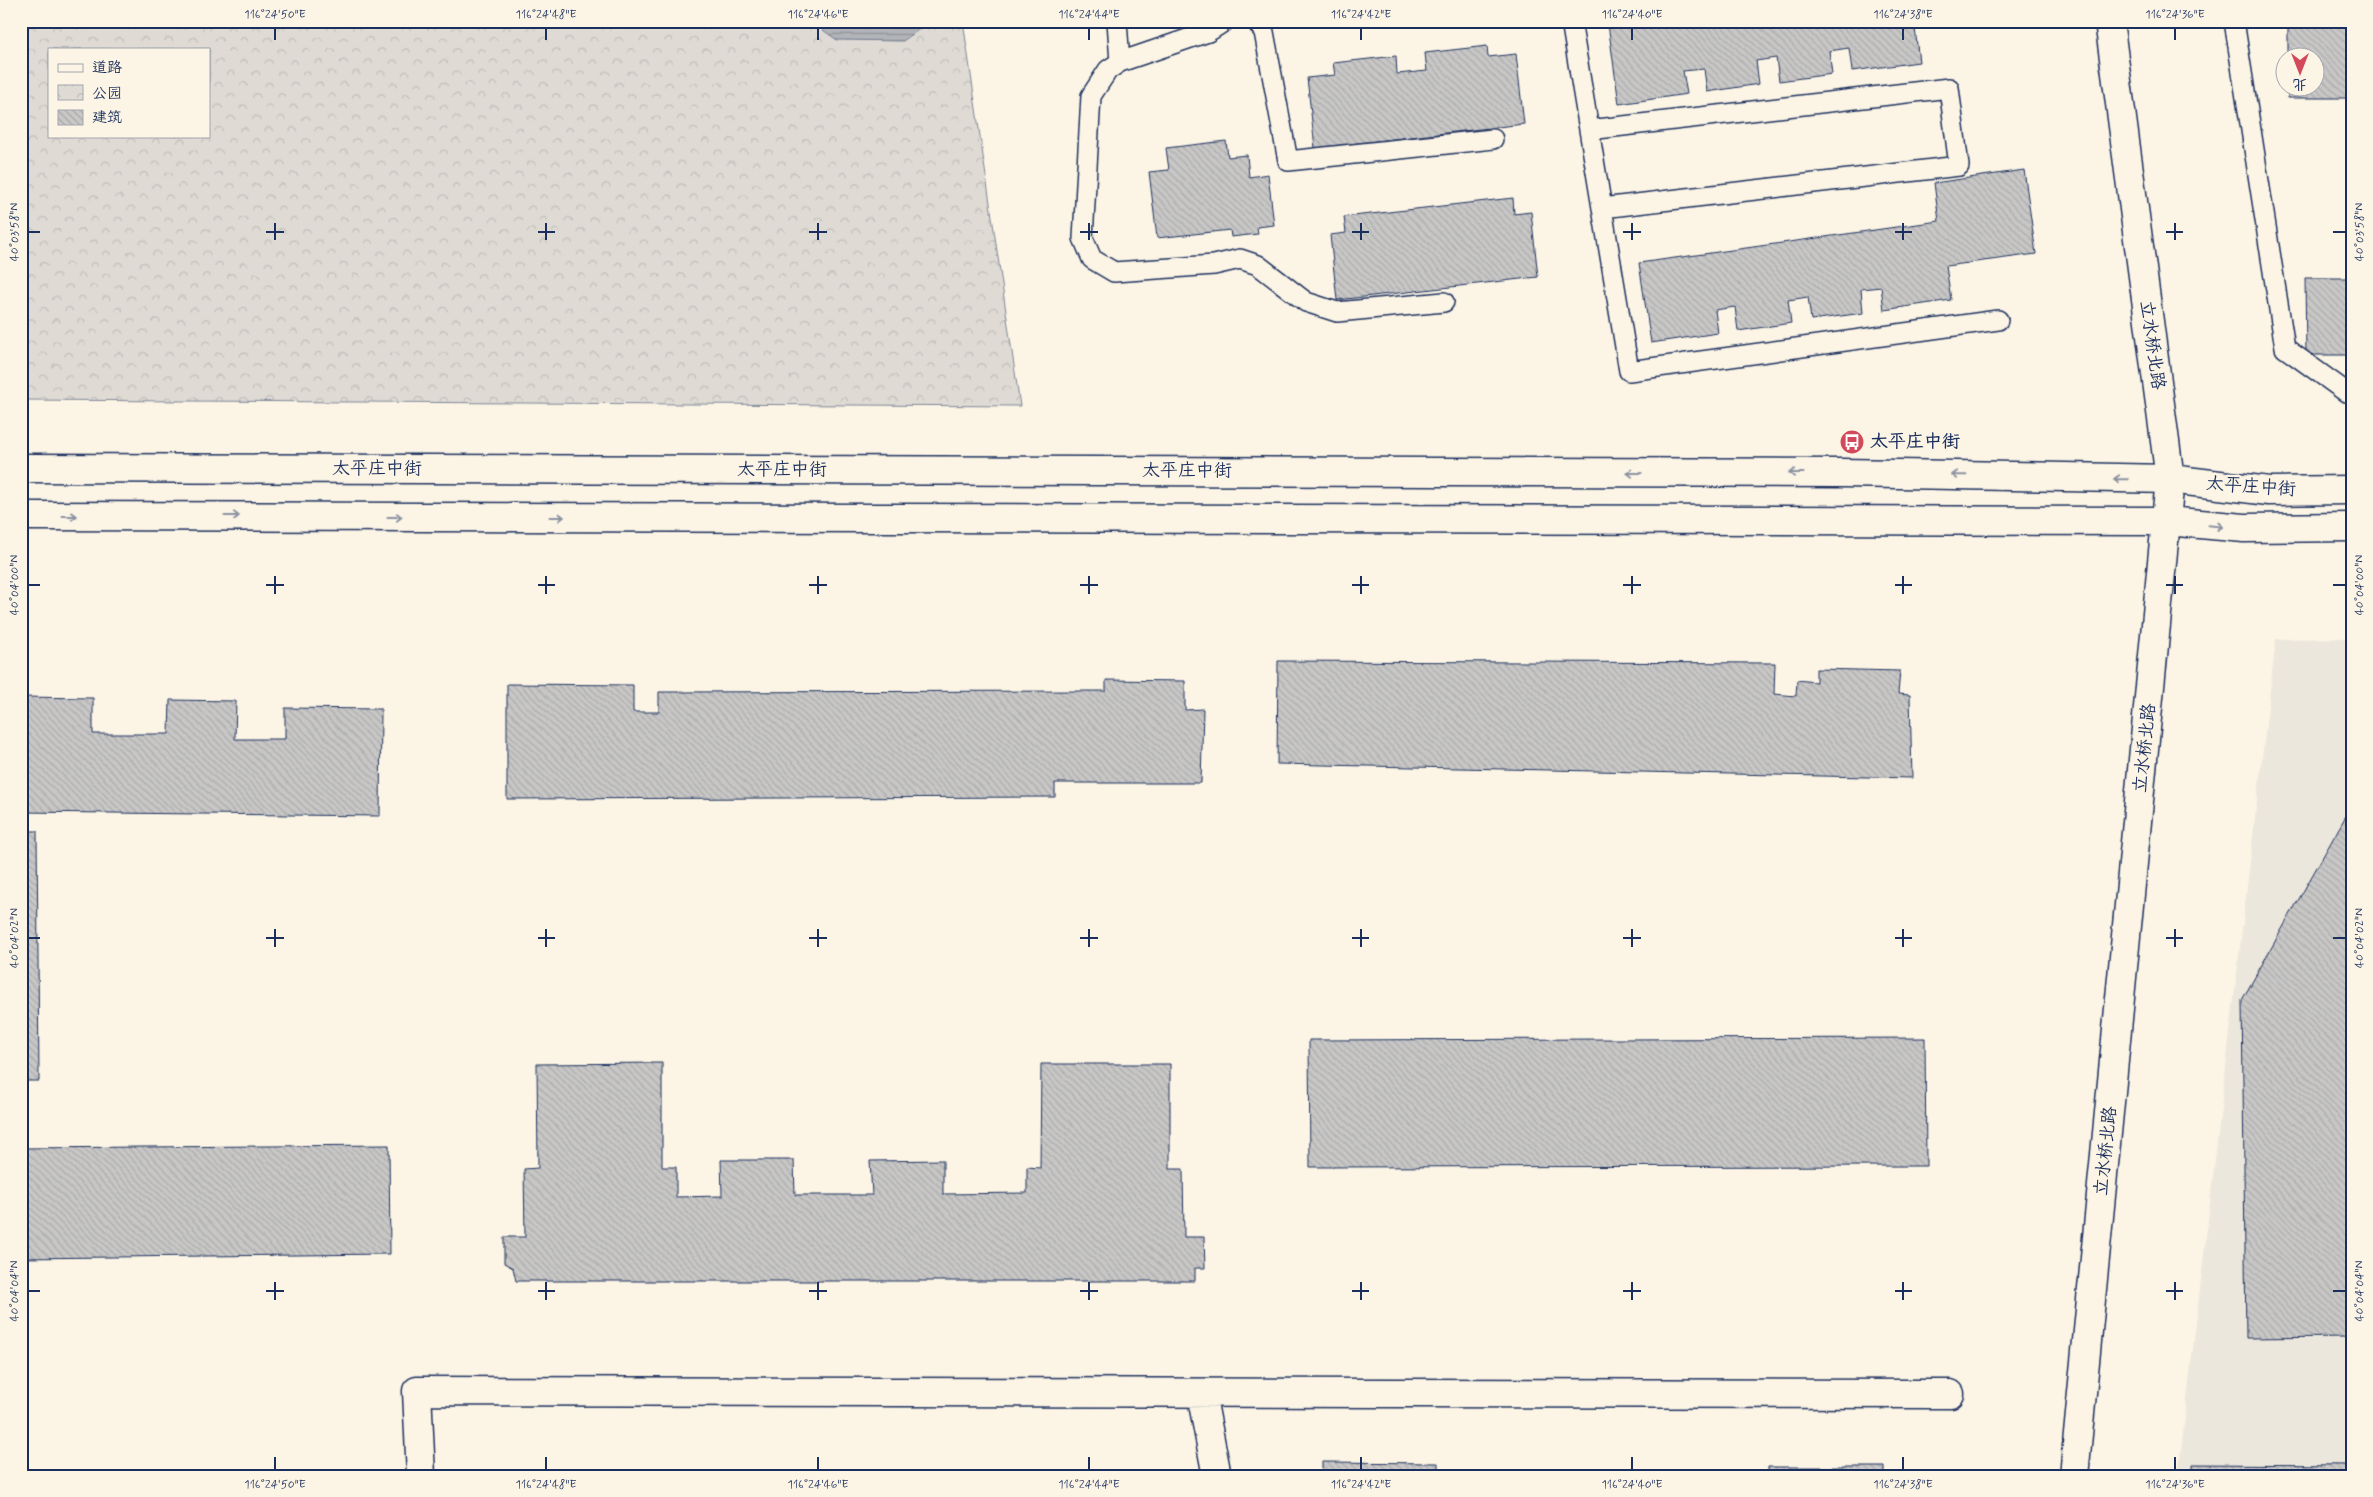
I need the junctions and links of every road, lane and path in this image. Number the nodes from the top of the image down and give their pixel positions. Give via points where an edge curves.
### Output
1 (1117, 21) edge
2 (1225, 21) edge
3 (1256, 21) edge
4 (1571, 21) edge
5 (2109, 21) edge
6 (2234, 21) edge
7 (1120, 62) junction
8 (1589, 130) junction
9 (1493, 139) dead end
10 (1602, 208) junction
11 (1444, 302) dead end
12 (1998, 320) dead end
13 (2352, 392) edge
14 (21, 468) edge
15 (2170, 480) junction
16 (2352, 490) edge
17 (21, 516) edge
18 (2167, 521) junction
19 (2352, 527) edge
20 (1201, 1393) junction
21 (1950, 1394) dead end
22 (421, 1476) edge
23 (1217, 1476) edge
24 (2074, 1476) edge

1 - 7 lane
2 - 7 lane via 1208,32
3 - 9 lane via 1264,32 1288,161
4 - 8 lane
5 - 15 main road, 立水桥北路
6 - 13 lane via 2285,348 2346,392
7 - 11 lane via 1108,70 1091,96 1083,238 1092,259 1114,272 1240,259 1258,264 1306,302 1337,312
8 - 10 lane
8 - 10 lane via 1950,88 1959,166
10 - 12 lane via 1628,371
15 -> 14 main road, 太平庄中街 via 1832,473
15 - 16 main road, 太平庄中街 via 2269,491
15 - 18 main road, 立水桥北路
17 -> 18 main road
18 -> 19 main road via 2244,528
18 - 24 main road, 立水桥北路
20 - 21 main road
20 - 22 main road via 417,1391
20 - 23 main road

